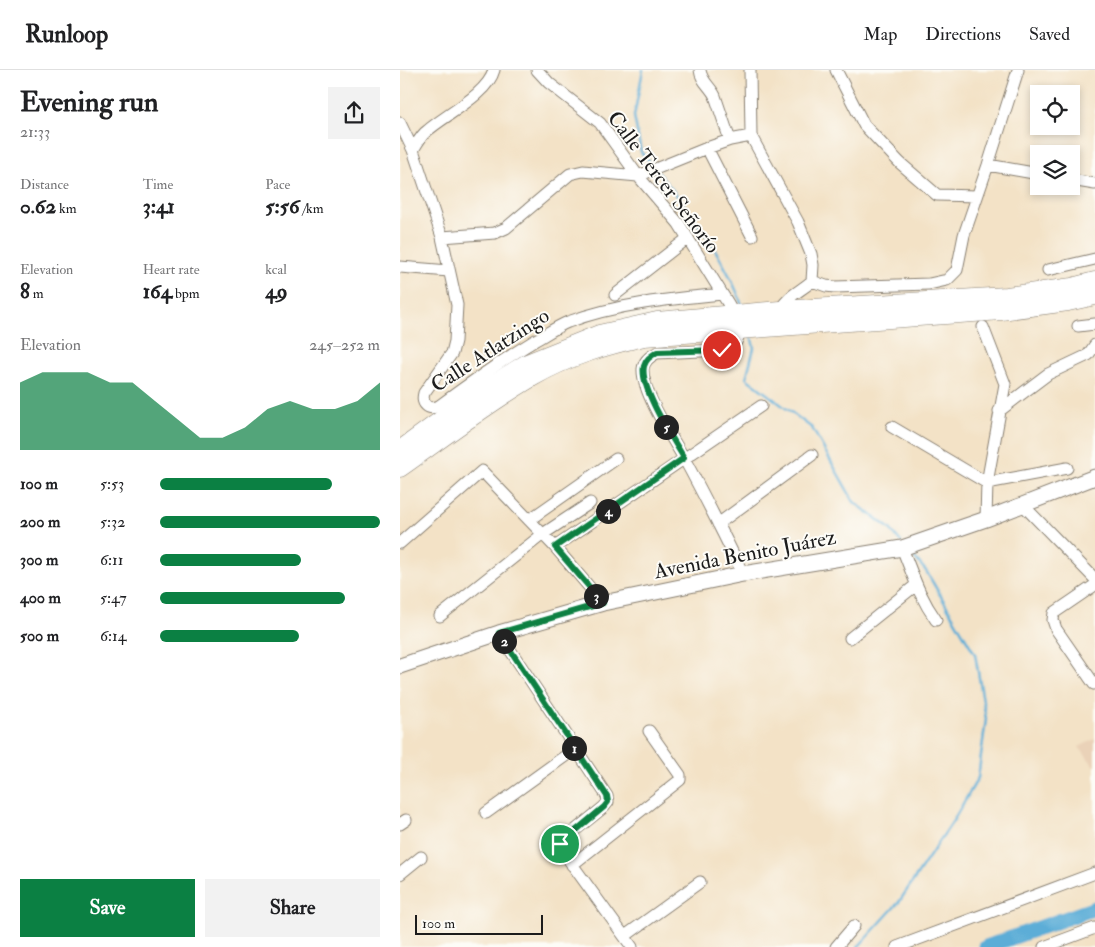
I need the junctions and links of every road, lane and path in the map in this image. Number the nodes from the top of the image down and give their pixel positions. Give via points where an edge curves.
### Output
1 (494, 70) edge
2 (537, 70) edge
3 (700, 70) edge
4 (750, 70) edge
5 (836, 70) edge
6 (1018, 70) edge
7 (400, 123) edge
8 (750, 136) junction
9 (730, 140) junction
10 (707, 148) junction
11 (413, 150) junction
12 (988, 165) junction
13 (1030, 172) edge
14 (638, 176) junction
15 (1080, 182) edge
16 (1095, 184) edge
17 (977, 196) junction
18 (752, 236) dead end
19 (442, 237) junction
20 (688, 238) junction
21 (1095, 259) edge
22 (400, 267) edge
23 (1048, 270) dead end
24 (450, 271) junction
25 (812, 281) junction
26 (1095, 281) edge
27 (722, 294) junction
28 (615, 295) dead end
29 (1095, 296) edge
30 (729, 305) dead end
31 (780, 310) junction
32 (1095, 324) edge
33 (983, 326) dead end
34 (1078, 326) dead end
35 (739, 335) dead end
36 (1095, 345) edge
37 (761, 406) dead end
38 (999, 411) junction
39 (892, 427) dead end
40 (400, 450) edge
41 (812, 455) dead end
42 (684, 458) junction
43 (616, 460) dead end
44 (400, 468) edge
45 (1067, 468) dead end
46 (1095, 477) edge
47 (987, 483) junction
48 (590, 503) dead end
49 (1022, 504) junction
50 (986, 519) junction
51 (529, 520) junction
52 (718, 524) junction
53 (543, 534) junction
54 (400, 543) edge
55 (555, 547) junction
56 (902, 548) junction
57 (743, 574) junction
58 (1095, 579) edge
59 (916, 585) junction
60 (1095, 585) edge
61 (603, 603) junction
62 (440, 616) dead end
63 (936, 620) dead end
64 (499, 633) junction
65 (850, 638) dead end
66 (400, 666) edge
67 (1094, 684) edge
68 (649, 731) dead end
69 (575, 749) junction
70 (486, 813) dead end
71 (421, 857) dead end
72 (572, 865) junction
73 (1095, 873) edge
74 (400, 874) edge
75 (700, 882) dead end
76 (854, 926) dead end
77 (1095, 928) edge
78 (625, 936) junction
79 (1064, 944) edge
80 (632, 947) edge
81 (836, 947) edge
82 (897, 947) edge
83 (1044, 947) edge

1 - 11 street via 492,78 464,106 426,132
2 - 14 street, Calle Tercer Señorío via 600,122
3 - 9 street via 704,82 715,96
4 - 8 street
5 - 17 street via 864,125 900,163 937,195
6 - 12 street
7 - 11 street, Calle Atlatzingo
8 - 9 street
8 - 25 street via 798,222 811,254
9 - 10 street
10 - 14 street
10 - 18 street
11 - 19 street, Calle Atlatzingo
12 - 13 street
12 - 17 street
14 - 19 street via 583,171 570,174 506,228 495,233
14 - 20 street, Calle Tercer Señorío
15 - 16 street
17 - 25 street via 956,270 947,280 870,287 826,286
19 - 24 street, Calle Atlatzingo
20 - 27 street, Calle Tercer Señorío
20 - 28 street
21 - 23 street
22 - 24 street
24 - 27 street, Calle Atlatzingo via 457,305 455,341 452,352 422,399 424,404 434,408 511,355 566,323 653,300
25 - 31 street via 786,300
26 - 31 highway via 1007,296
27 - 30 street, Calle Tercer Señorío
29 - 44 highway via 1002,311 653,336 605,346 534,377
31 - 40 highway via 657,321 598,334 526,363 475,395
32 - 34 street
33 - 38 street via 1005,384
35 - 42 street via 730,348 657,352 646,361 643,368 646,387
36 - 38 street via 1088,355 1048,374
37 - 42 street
38 - 47 street
39 - 47 street
41 - 52 street
42 - 52 street
42 - 55 street
43 - 51 street
45 - 47 street
46 - 49 main road, Avenida Benito Juárez
47 - 50 street
48 - 53 street
49 - 50 main road, Avenida Benito Juárez
49 - 58 street
50 - 56 main road, Avenida Benito Juárez
51 - 53 street
51 - 54 street via 482,470
52 - 57 street
53 - 55 street
53 - 62 street
55 - 61 street
56 - 57 main road, Avenida Benito Juárez
56 - 59 street
57 - 61 main road, Avenida Benito Juárez
59 - 63 street
59 - 65 street
60 - 67 street via 1054,613 1052,620
61 - 64 main road, Avenida Benito Juárez
64 - 66 main road, Avenida Benito Juárez
64 - 69 street
68 - 72 street via 680,775 680,780
69 - 70 street
69 - 72 street via 608,802 560,844
71 - 74 street
72 - 78 street
73 - 82 street
75 - 78 street
76 - 81 street
77 - 79 street
78 - 80 street
79 - 83 street

